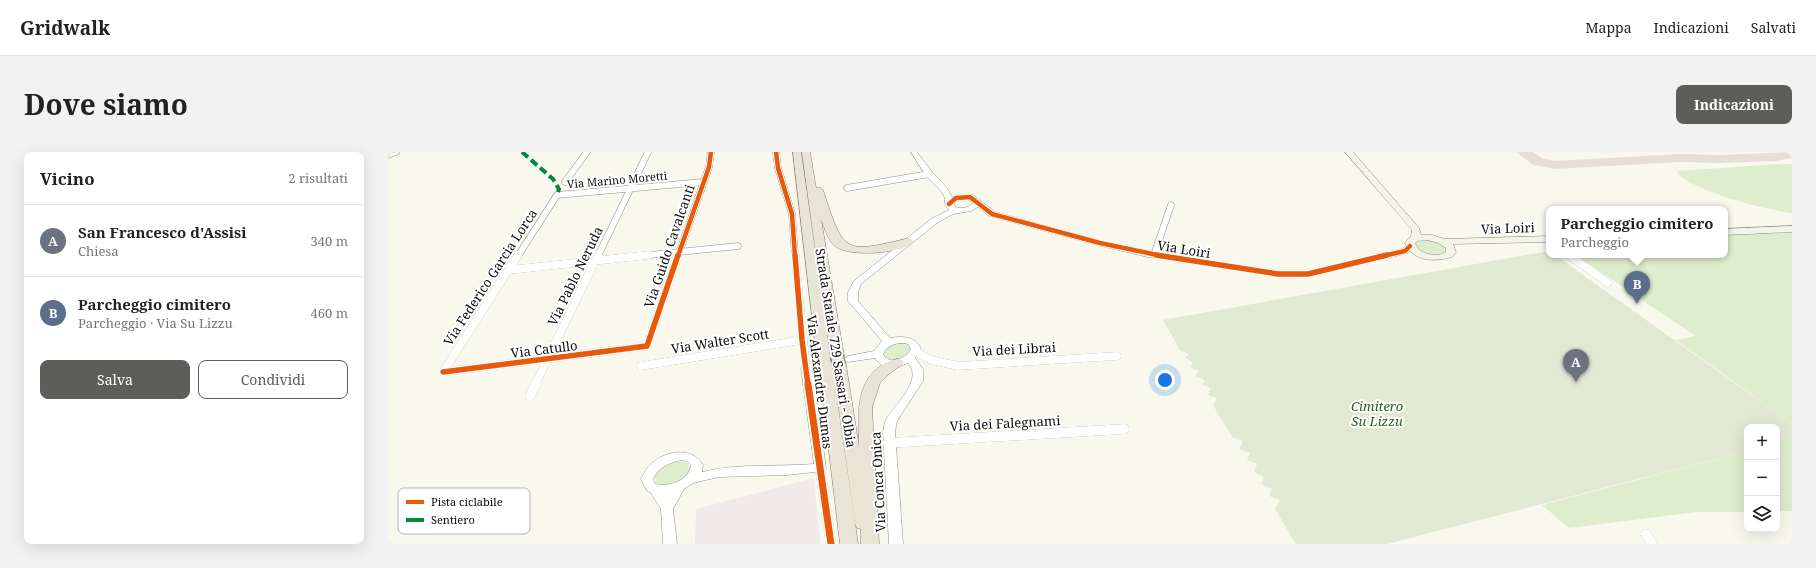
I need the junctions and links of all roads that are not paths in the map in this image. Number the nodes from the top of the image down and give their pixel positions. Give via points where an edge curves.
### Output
1 (396, 152) edge
2 (648, 152) edge
3 (711, 152) edge
4 (776, 152) edge
5 (797, 152) edge
6 (914, 152) edge
7 (1349, 152) edge
8 (586, 153) edge
9 (388, 156) edge
10 (807, 156) edge
11 (929, 174) junction
12 (565, 182) dead end
13 (703, 182) junction
14 (631, 188) junction
15 (847, 188) dead end
16 (944, 190) junction
17 (557, 195) joint
18 (966, 197) junction
19 (977, 203) junction
20 (949, 204) junction
21 (1171, 205) dead end
22 (964, 210) junction
23 (992, 214) junction
24 (934, 221) junction
25 (1792, 229) edge
26 (1728, 232) edge
27 (1413, 238) junction
28 (1546, 240) edge
29 (909, 241) junction
30 (1447, 245) junction
31 (738, 246) dead end
32 (679, 252) junction
33 (1394, 254) junction
34 (1154, 255) junction
35 (1421, 255) junction
36 (1573, 258) edge
37 (595, 261) junction
38 (509, 270) junction
39 (1608, 283) dead end
40 (802, 340) junction
41 (888, 342) junction
42 (647, 346) joint
43 (878, 354) junction
44 (1117, 356) dead end
45 (908, 358) junction
46 (548, 359) junction
47 (827, 363) junction
48 (641, 366) dead end
49 (443, 372) joint
50 (530, 396) dead end
51 (1124, 429) dead end
52 (888, 443) junction
53 (697, 465) junction
54 (820, 468) junction
55 (719, 472) junction
56 (691, 479) junction
57 (679, 487) junction
58 (656, 490) junction
59 (667, 509) junction
60 (1646, 534) dead end
61 (670, 544) edge
62 (831, 544) edge
63 (849, 544) edge
64 (867, 544) edge
65 (870, 544) edge
66 (896, 544) edge
67 (1652, 544) edge

1 - 9 street
2 - 14 street, Via Pablo Neruda
3 - 13 street, Via Guido Cavalcanti
4 - 40 street, Via Alexandre Dumas via 778,173 792,214
5 - 47 highway, Strada Statale 729 Sassari - Olbia
6 - 11 street
7 - 27 main road
8 - 12 street
10 - 29 highway via 834,237 840,244 853,249 868,250
10 - 47 highway, Strada Statale 729 Sassari - Olbia
11 - 15 street
11 - 16 street
13 - 14 street, Via Marino Moretti
13 - 32 street, Via Guido Cavalcanti
14 - 17 street, Via Marino Moretti
14 - 37 street, Via Pablo Neruda
16 - 18 street
16 - 20 street via 949,198
17 - 38 street, Via Federico Garcia Lorca
18 - 19 street, Via Loiri via 974,199
18 - 20 street via 956,198
19 - 22 street via 974,207
19 - 23 street, Via Loiri
20 - 22 street via 954,209
20 - 24 street
21 - 34 street
22 - 23 street
22 - 24 street via 946,214
23 - 34 street, Via Loiri via 1074,237
24 - 29 street
25 - 26 main road
27 - 30 main road via 1428,237
27 - 33 street, Via Loiri via 1408,249
27 - 35 main road
28 - 30 main road, Via Loiri
29 - 41 street via 861,278 853,292 853,301
30 - 35 main road, Via Loiri via 1451,252 1444,257
31 - 32 street
32 - 37 street
32 - 42 street, Via Guido Cavalcanti
33 - 34 street, Via Loiri via 1334,269 1292,275
33 - 35 street, Via Loiri
36 - 39 street
37 - 38 street
37 - 46 street, Via Pablo Neruda
38 - 49 street, Via Federico Garcia Lorca
40 - 47 street, Via Alexandre Dumas
40 - 48 street, Via Walter Scott
41 - 43 street via 882,346
41 - 45 street via 907,340 916,346
42 - 46 street, Via Catullo
43 - 45 street via 884,361
43 - 47 street
44 - 45 street, Via dei Librai via 958,366
45 - 52 street, Via Conca Onica via 920,374 891,421
45 - 65 highway via 885,369 867,394
46 - 49 street, Via Catullo
46 - 50 street, Via Pablo Neruda
47 - 54 street, Via Alexandre Dumas
47 - 63 highway, Strada Statale 729 Sassari - Olbia
47 - 64 highway, Strada Statale 729 Sassari - Olbia
51 - 52 street, Via dei Falegnami
52 - 66 street, Via Conca Onica
53 - 55 street
53 - 56 street via 696,473
53 - 58 street via 694,459 682,456 660,463 648,479 651,488
54 - 55 street
54 - 62 street, Via Alexandre Dumas
55 - 56 street
56 - 57 street
57 - 58 street
57 - 59 street
58 - 59 street
59 - 61 street
60 - 67 street

